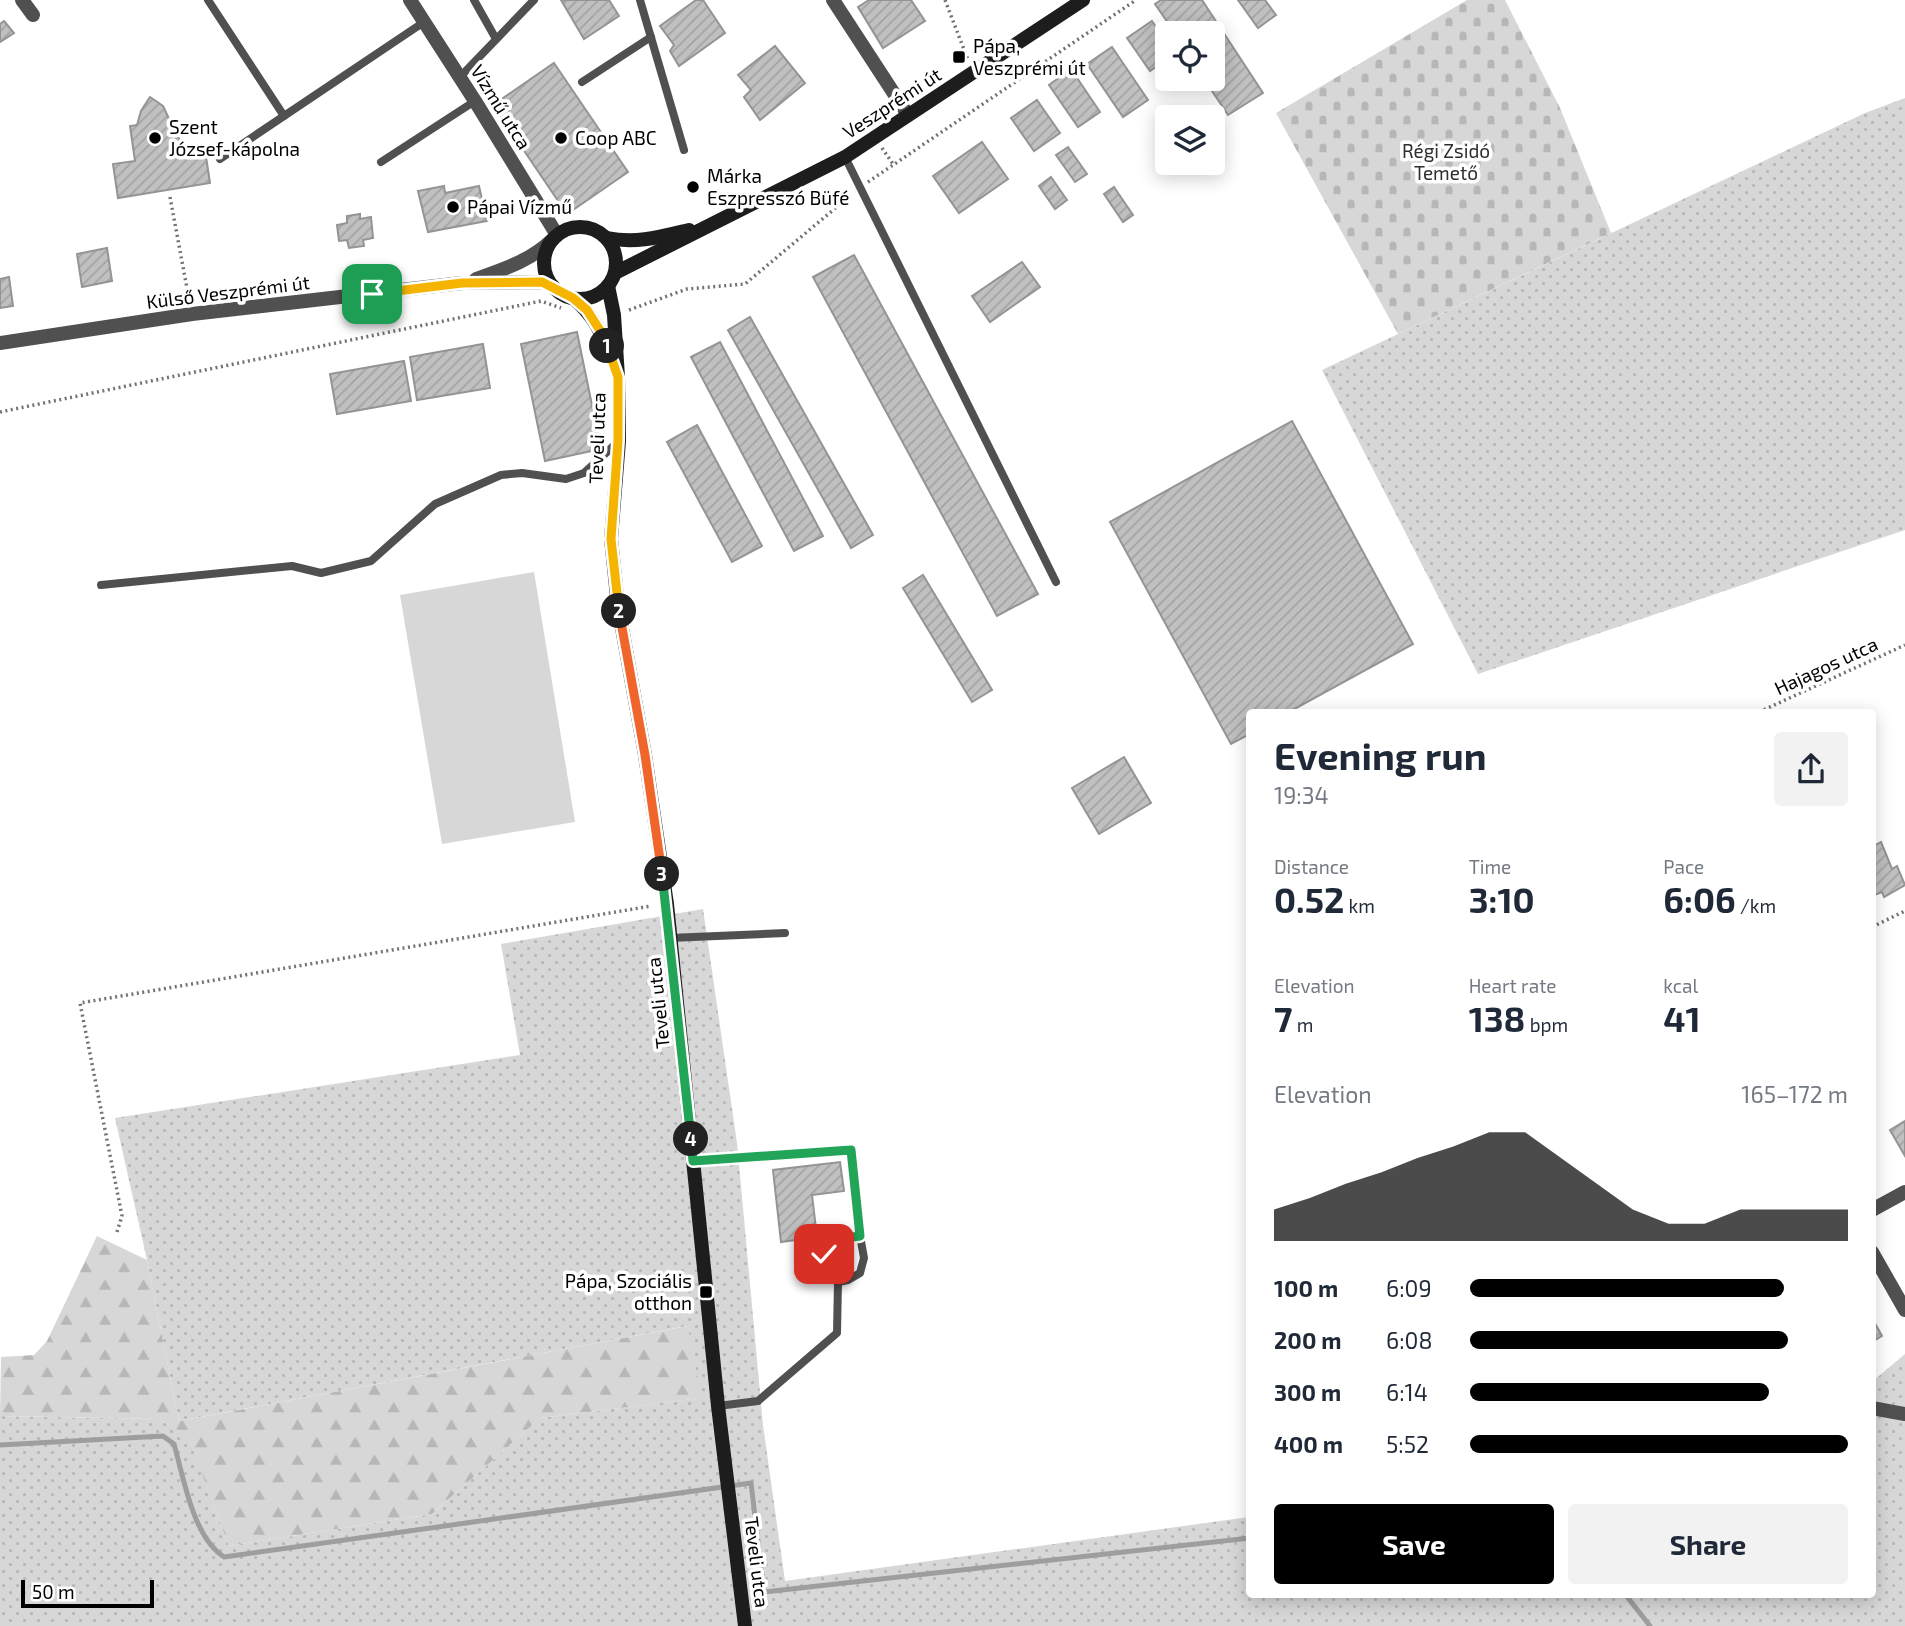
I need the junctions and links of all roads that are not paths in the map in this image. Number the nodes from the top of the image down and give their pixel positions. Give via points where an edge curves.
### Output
1 (22, 0) edge
2 (208, 0) edge
3 (410, 0) edge
4 (474, 0) edge
5 (534, 0) edge
6 (640, 0) edge
7 (833, 0) edge
8 (1083, 0) edge
9 (33, 15) dead end
10 (424, 22) junction
11 (651, 37) junction
12 (496, 39) junction
13 (460, 77) junction
14 (582, 82) dead end
15 (475, 100) junction
16 (908, 115) junction
17 (284, 116) junction
18 (684, 150) dead end
19 (845, 157) junction
20 (220, 159) dead end
21 (381, 162) dead end
22 (714, 224) junction
23 (554, 238) junction
24 (607, 238) junction
25 (611, 280) junction
26 (462, 283) junction
27 (553, 286) junction
28 (573, 298) junction
29 (0, 343) edge
30 (618, 377) junction
31 (618, 441) junction
32 (1056, 582) dead end
33 (101, 585) dead end
34 (785, 933) dead end
35 (670, 938) junction
36 (693, 1161) junction
37 (1905, 1192) edge
38 (1876, 1208) edge
39 (860, 1236) junction
40 (821, 1241) junction
41 (803, 1243) dead end
42 (1876, 1259) edge
43 (838, 1282) junction
44 (1905, 1310) edge
45 (718, 1406) junction
46 (1876, 1409) edge
47 (1905, 1414) edge
48 (745, 1626) edge

1 - 9 street
2 - 17 lane
3 - 10 street, Vízmű utca
4 - 12 lane
5 - 12 lane
6 - 11 lane
7 - 16 street
8 - 16 main road, Veszprémi út
10 - 13 street, Vízmű utca
10 - 17 lane
11 - 14 lane
11 - 18 lane
12 - 13 lane
13 - 15 street, Vízmű utca
15 - 21 lane
15 - 23 street, Vízmű utca
16 - 19 main road, Veszprémi út
17 - 20 lane
19 - 22 main road, Veszprémi út
19 - 32 lane
22 - 24 main road, Veszprémi út via 645,241
22 - 25 main road, Veszprémi út
23 - 24 main road via 579,226
23 - 26 street, Külső Veszprémi út via 518,264
23 - 27 main road via 544,263
24 - 25 main road via 616,255
25 - 28 main road via 588,298
25 - 30 main road, Teveli utca
26 - 27 street, Külső Veszprémi út via 542,282
26 - 29 street, Külső Veszprémi út via 192,314
27 - 28 main road
28 - 30 main road, Teveli utca via 601,332
30 - 31 main road, Teveli utca
31 - 33 lane via 584,473 566,480 522,473 501,475 435,504 371,561 321,573 292,566
31 - 35 main road, Teveli utca via 611,539 618,606 645,755
34 - 35 lane
35 - 36 main road, Teveli utca
36 - 39 lane via 851,1150
36 - 45 main road, Teveli utca
37 - 38 street
39 - 40 lane
39 - 43 lane via 864,1258 860,1273
40 - 41 lane
40 - 43 lane
42 - 44 street
43 - 45 lane via 837,1333 758,1401
45 - 48 main road, Teveli utca
46 - 47 street

